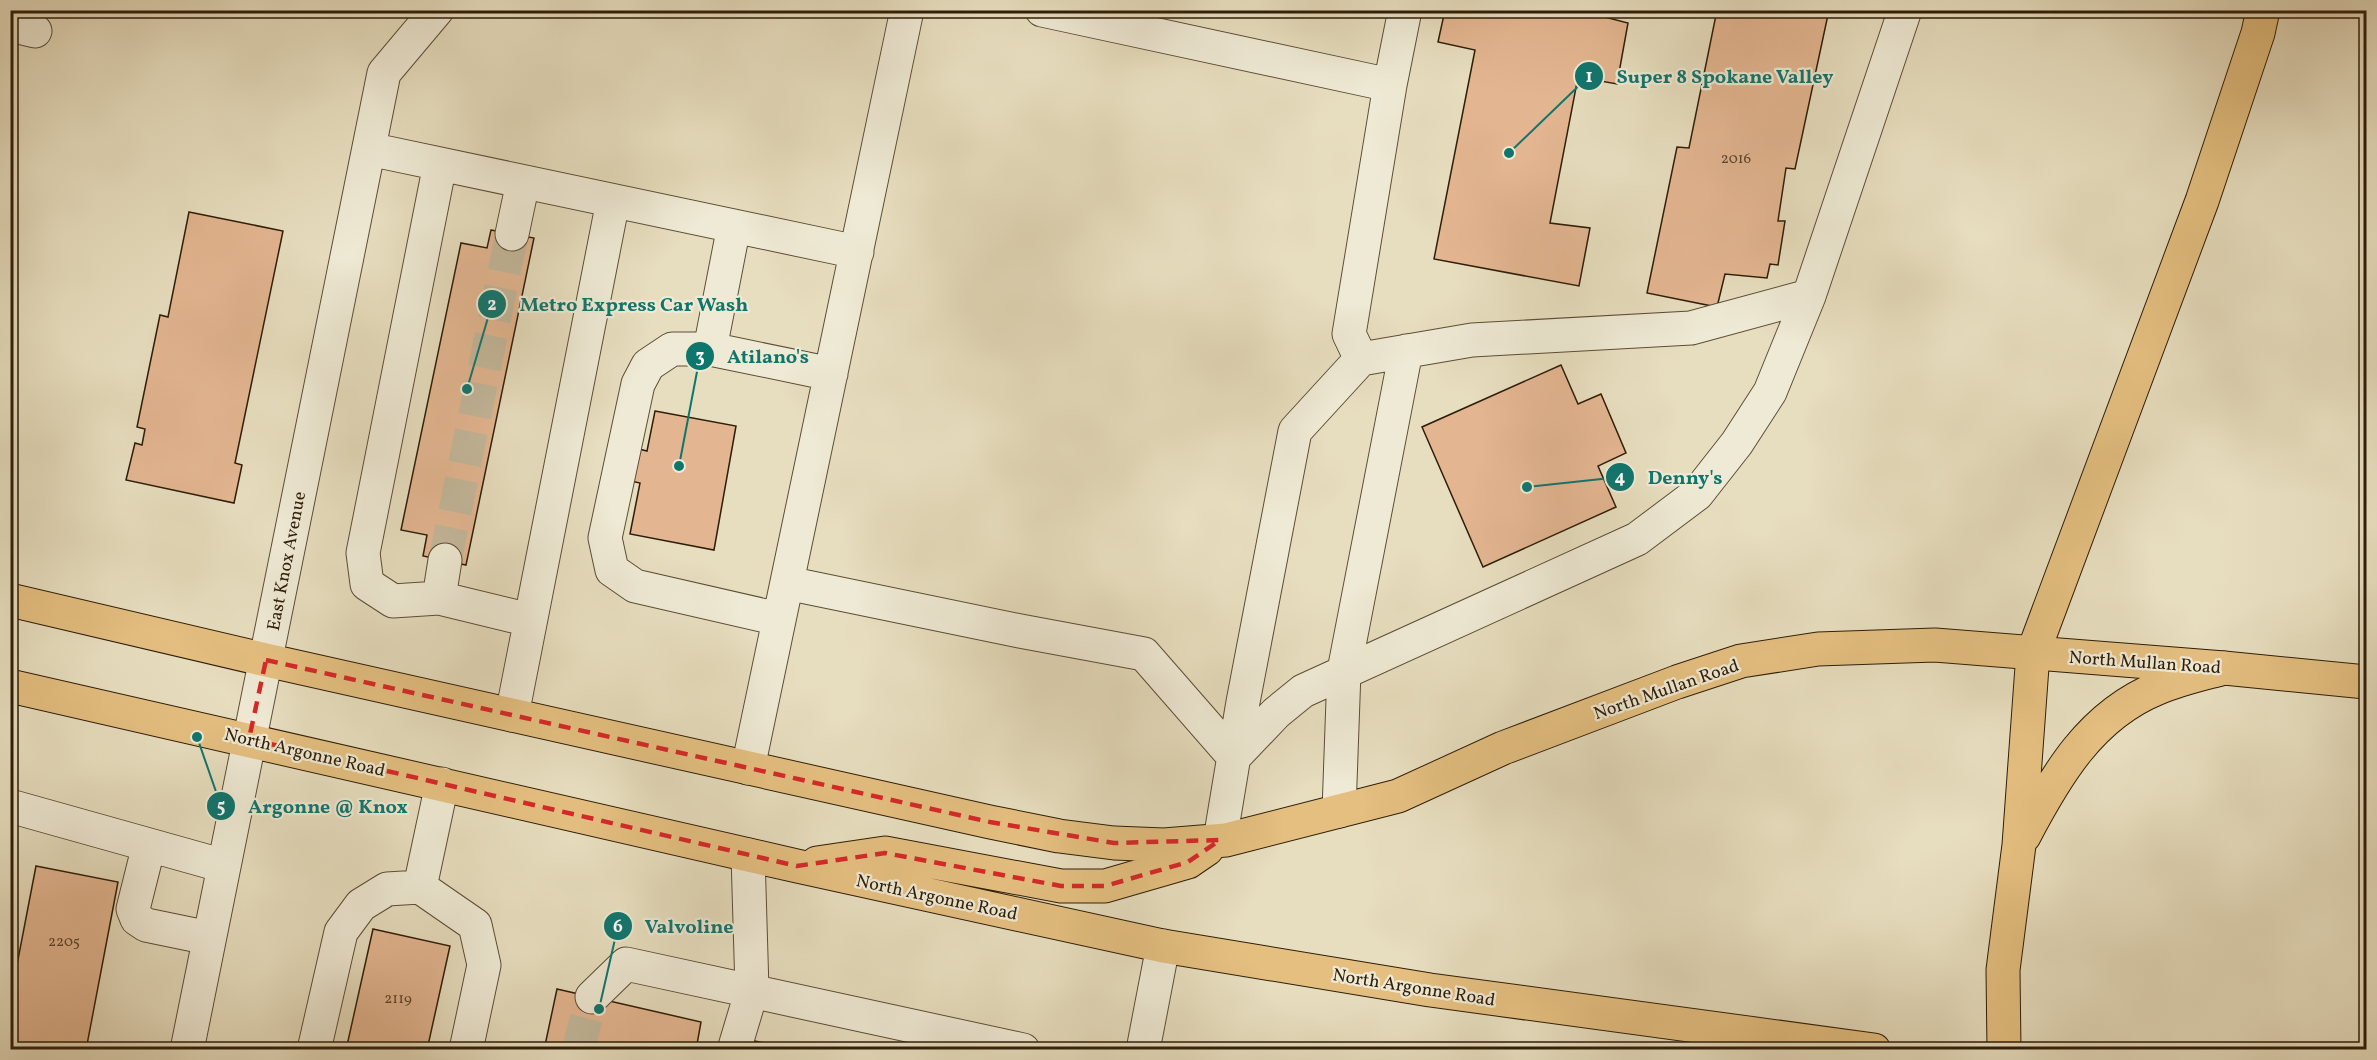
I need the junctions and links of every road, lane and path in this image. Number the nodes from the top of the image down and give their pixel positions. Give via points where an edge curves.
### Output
1 (437, 10) edge
2 (907, 10) edge
3 (1042, 10) edge
4 (1404, 10) edge
5 (1905, 10) edge
6 (2263, 10) edge
7 (1390, 85) junction
8 (369, 150) junction
9 (440, 164) junction
10 (523, 182) junction
11 (613, 201) junction
12 (734, 226) junction
13 (512, 234) tunnel mouth
14 (857, 252) junction
15 (1809, 296) junction
16 (710, 349) junction
17 (1406, 351) junction
18 (1361, 359) junction
19 (831, 374) junction
20 (445, 560) tunnel mouth
21 (787, 583) junction
22 (438, 598) junction
23 (10, 600) edge
24 (779, 619) junction
25 (530, 620) junction
26 (2033, 653) junction
27 (266, 660) junction
28 (2224, 668) junction
29 (1344, 671) junction
30 (2367, 682) edge
31 (10, 686) edge
32 (512, 715) junction
33 (249, 740) junction
34 (1234, 757) junction
35 (748, 768) junction
36 (442, 784) junction
37 (10, 806) edge
38 (1339, 811) junction
39 (1220, 840) junction
40 (149, 845) junction
41 (2019, 845) junction
42 (748, 855) junction
43 (224, 866) junction
44 (797, 866) junction
45 (420, 887) junction
46 (209, 938) junction
47 (1163, 946) junction
48 (752, 990) junction
49 (592, 997) tunnel mouth
50 (187, 1050) edge
51 (315, 1050) edge
52 (466, 1050) edge
53 (734, 1050) edge
54 (1023, 1050) edge
55 (1143, 1050) edge
56 (1874, 1050) edge
57 (2004, 1050) edge

1 - 8 street, East Knox Avenue via 384,73
2 - 14 street
3 - 7 street
4 - 7 street
5 - 15 street
6 - 26 main road via 2202,201
7 - 18 street via 1349,334
8 - 9 street
8 - 27 street, East Knox Avenue
9 - 10 street
9 - 22 street via 363,554 367,584 393,601
10 - 11 street
10 - 13 street
11 - 12 street
11 - 25 street
12 - 14 street
12 - 16 street
14 - 19 street
15 - 17 street via 1691,328 1472,340
15 - 29 street via 1770,392 1697,494 1637,538
16 - 19 street
16 - 24 street via 672,349 648,365 638,384 606,538 612,570 635,586
17 - 18 street
17 - 29 street
18 - 34 street via 1295,431
19 - 21 street
20 - 22 street
21 - 24 street
21 - 34 street via 1144,654
22 - 25 street
23 - 27 main road
24 - 35 street
25 - 32 street
26 - 28 main road, North Mullan Road
26 - 38 main road, North Mullan Road via 1914,645 1818,649 1741,661 1503,748 1398,796
26 - 41 main road
27 - 32 main road
27 - 33 street, East Knox Avenue
28 - 30 main road, North Mullan Road
28 - 41 main road via 2158,688 2128,702 2098,725 2041,803
29 - 34 street via 1303,691
29 - 38 street
31 - 33 main road, North Argonne Road
32 - 35 main road
33 - 36 main road, North Argonne Road
33 - 43 street, East Knox Avenue
34 - 39 street
35 - 39 main road, North Mullan Road via 1059,836 1164,845
36 - 42 main road, North Argonne Road
36 - 45 street
37 - 40 street
38 - 39 main road, North Mullan Road
39 - 44 main road via 1188,862 1105,886 1061,886 885,853
40 - 43 street
40 - 46 street via 133,909 137,919 146,925
41 - 57 main road via 2003,970
42 - 44 main road, North Argonne Road
42 - 48 street
43 - 46 street, East Knox Avenue
44 - 47 main road, North Argonne Road
45 - 51 street via 387,889 361,905 341,932
45 - 52 street via 475,925 484,965
46 - 50 street, East Knox Avenue
47 - 55 street
47 - 56 main road, North Argonne Road via 1430,990
48 - 49 street via 626,964
48 - 53 street
48 - 54 street

